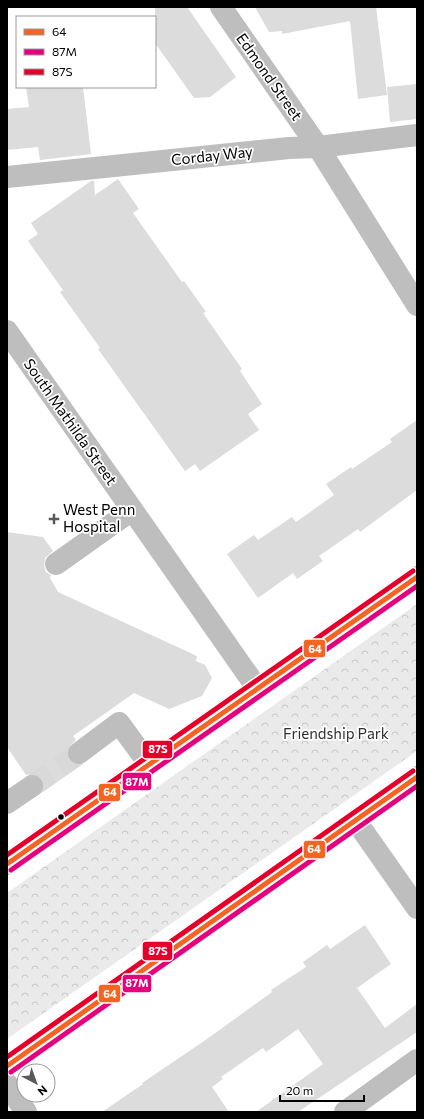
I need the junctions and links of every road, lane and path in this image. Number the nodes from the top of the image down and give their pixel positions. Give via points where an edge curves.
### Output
1 (221, 7) edge
2 (417, 135) edge
3 (318, 147) junction
4 (7, 177) edge
5 (417, 305) edge
6 (7, 332) edge
7 (132, 510) junction
8 (56, 564) dead end
9 (417, 577) edge
10 (257, 688) junction
11 (79, 753) tunnel mouth
12 (149, 764) junction
13 (417, 777) edge
14 (32, 786) tunnel mouth
15 (7, 804) edge
16 (356, 821) junction
17 (10, 854) edge
18 (417, 908) edge
19 (417, 1060) edge
20 (7, 1066) edge
21 (7, 1084) edge
22 (26, 1112) edge
23 (345, 1112) edge

1 - 3 street, Edmond Street
2 - 3 street, Corday Way
3 - 4 street, Corday Way
3 - 5 street, Edmond Street
6 - 7 street, South Mathilda Street
7 - 8 street
7 - 10 street, South Mathilda Street
9 - 10 street
10 - 12 street
11 - 12 street via 119,723
12 - 17 street
13 - 16 street
14 - 15 street
16 - 18 street
16 - 20 street
19 - 23 street
21 - 22 street

